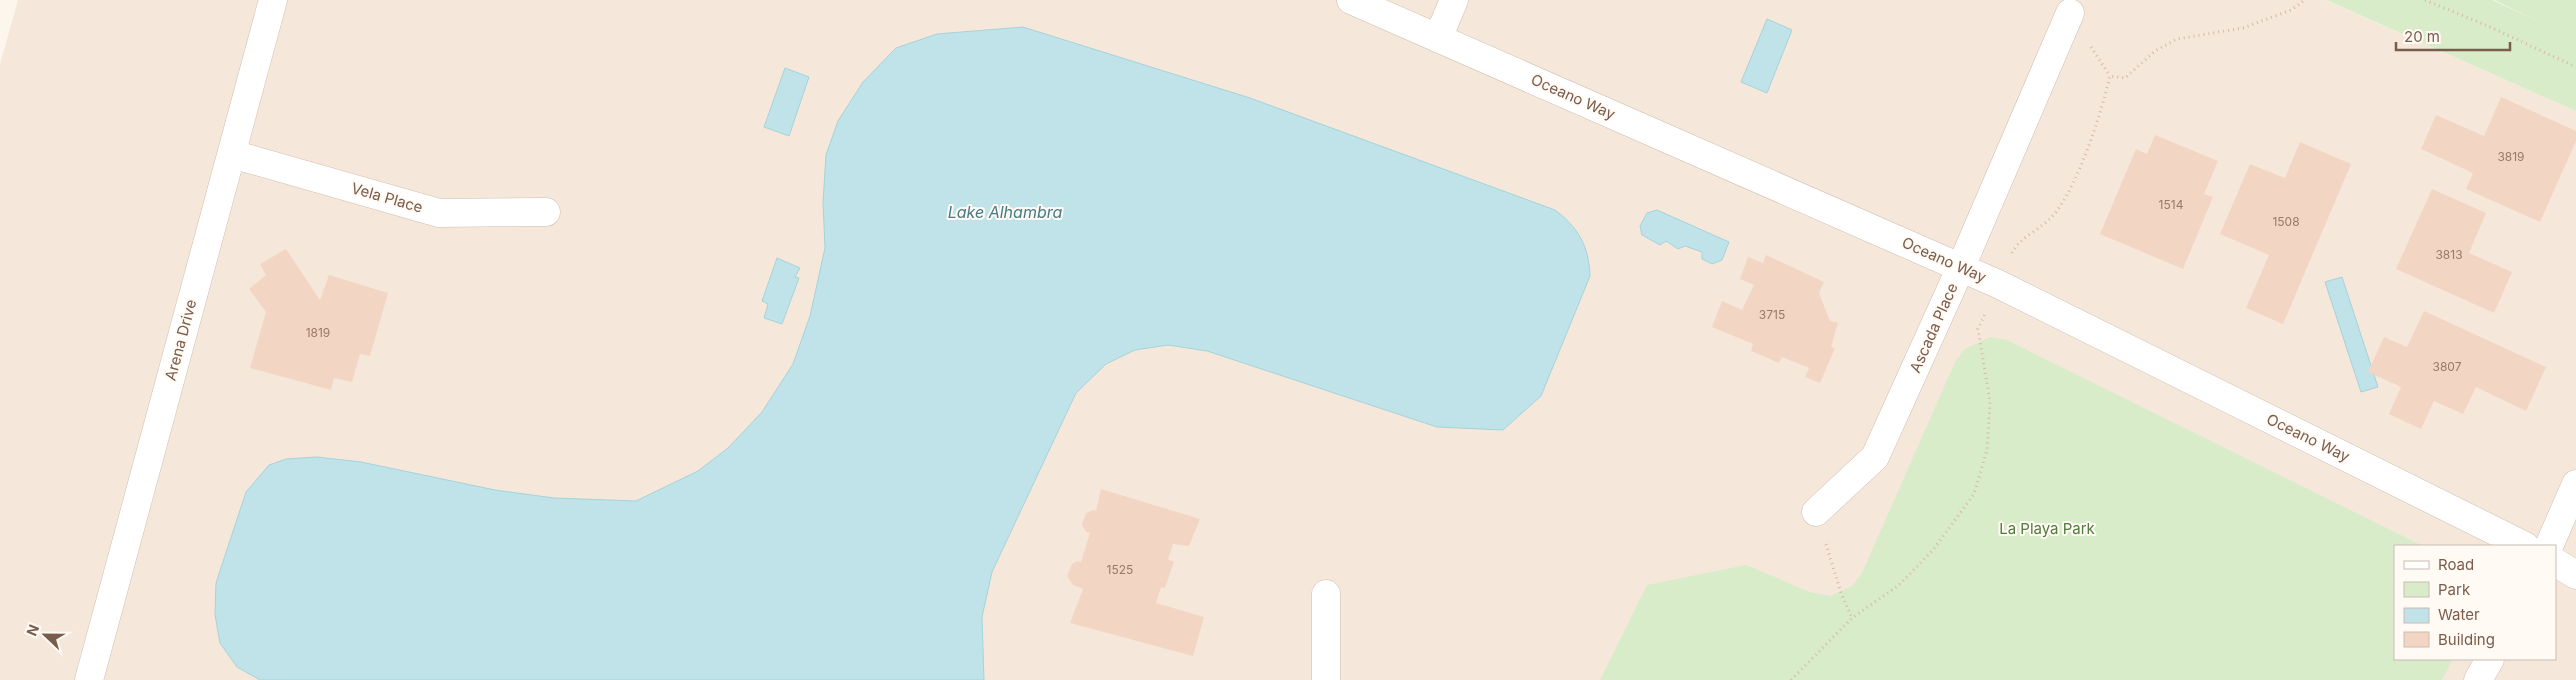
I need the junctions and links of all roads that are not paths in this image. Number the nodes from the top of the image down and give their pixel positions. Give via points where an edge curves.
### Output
1 (274, 0) edge
2 (1351, 0) edge
3 (1454, 0) edge
4 (2070, 13) dead end
5 (1438, 38) junction
6 (232, 154) junction
7 (546, 212) dead end
8 (1961, 267) junction
9 (2576, 484) edge
10 (1816, 512) road end
11 (2523, 545) edge
12 (2549, 545) edge
13 (2556, 563) edge
14 (2576, 575) edge
15 (1326, 594) dead end
16 (2489, 660) edge
17 (89, 680) edge
18 (1326, 680) edge
19 (2478, 680) edge

1 - 6 street, Arena Drive
2 - 5 street, Oceano Way
3 - 5 street
4 - 8 street, Ascada Place
5 - 8 street, Oceano Way
6 - 7 street, Vela Place via 439,212
6 - 17 street, Arena Drive
8 - 10 street, Ascada Place via 1875,457
8 - 11 street, Oceano Way
9 - 12 street
13 - 14 street
15 - 18 street
16 - 19 street

